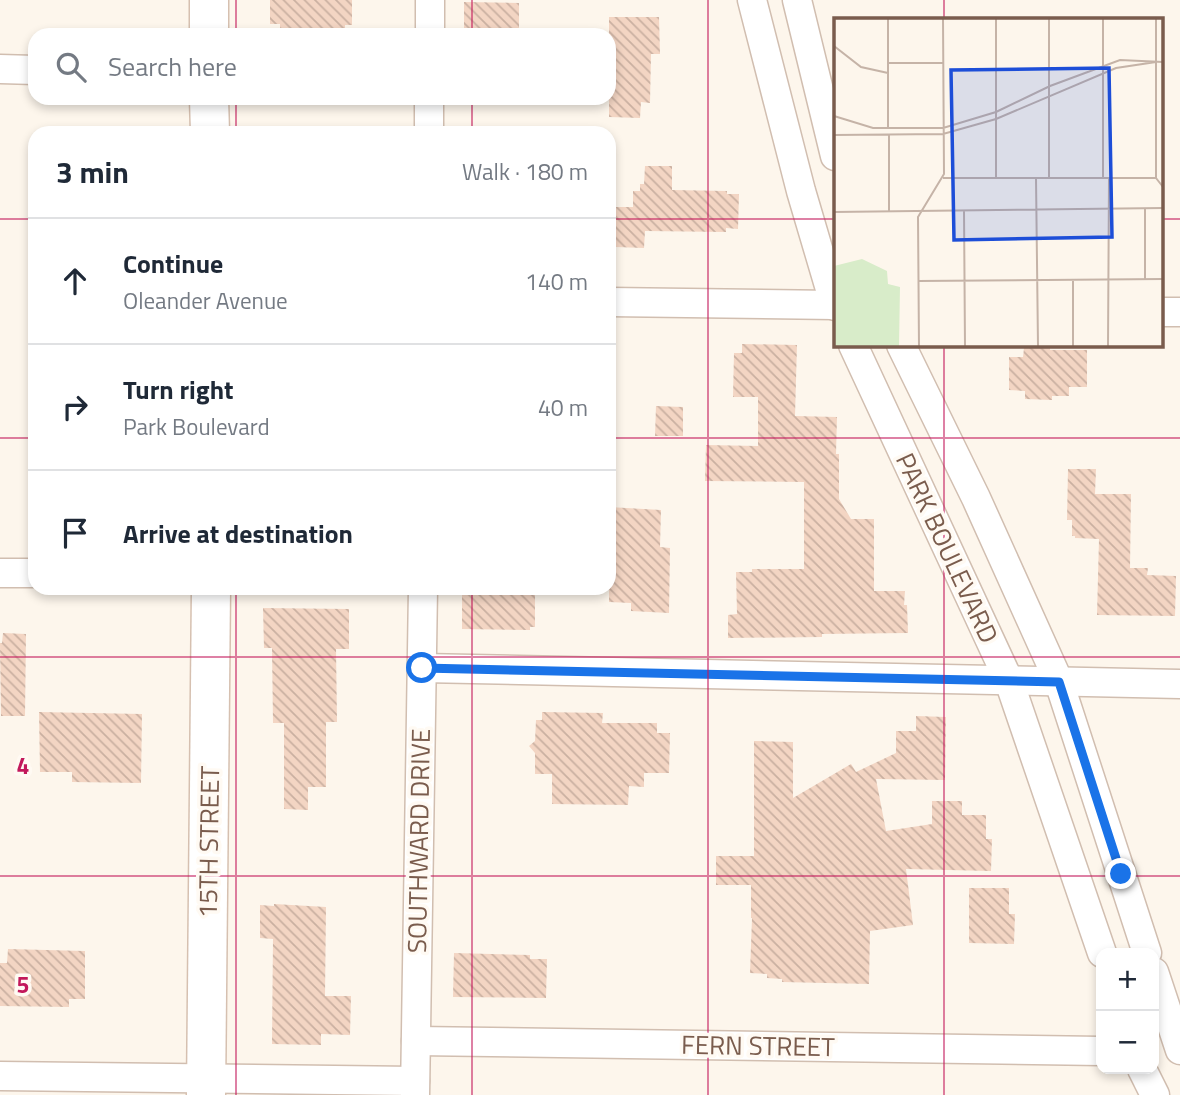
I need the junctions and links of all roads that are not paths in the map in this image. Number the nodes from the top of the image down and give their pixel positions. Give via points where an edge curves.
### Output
1 (209, 0) edge
2 (430, 0) edge
3 (752, 0) edge
4 (797, 0) edge
5 (209, 28) edge
6 (430, 28) edge
7 (0, 69) edge
8 (28, 70) edge
9 (209, 105) edge
10 (429, 105) edge
11 (209, 126) edge
12 (429, 126) edge
13 (834, 152) edge
14 (616, 302) edge
15 (834, 302) edge
16 (834, 305) edge
17 (1162, 312) edge
18 (1180, 312) edge
19 (853, 346) edge
20 (901, 346) edge
21 (0, 573) edge
22 (28, 573) edge
23 (211, 595) edge
24 (423, 595) edge
25 (422, 668) junction
26 (1009, 681) junction
27 (1059, 682) junction
28 (1180, 684) edge
29 (1100, 948) edge
30 (1145, 948) edge
31 (1159, 987) edge
32 (416, 1041) junction
33 (1096, 1051) edge
34 (1180, 1051) edge
35 (1159, 1052) edge
36 (1144, 1074) edge
37 (0, 1076) edge
38 (206, 1087) edge
39 (415, 1088) edge
40 (1155, 1095) edge

1 - 5 main road
2 - 6 street
3 - 15 street
4 - 13 street
7 - 8 street
9 - 11 main road
10 - 12 street
14 - 16 street
17 - 18 street
19 - 26 street, PARK BOULEVARD
20 - 27 street, PARK BOULEVARD
21 - 22 street
23 - 38 main road, 15TH STREET
24 - 25 street, SOUTHWARD DRIVE
25 - 26 street
25 - 32 street, SOUTHWARD DRIVE
26 - 27 street
26 - 29 street, PARK BOULEVARD
27 - 28 street
27 - 30 street, PARK BOULEVARD
31 - 34 street
32 - 33 street, FERN STREET
32 - 39 street, SOUTHWARD DRIVE
34 - 35 street
36 - 40 street
37 - 38 street
38 - 39 street

